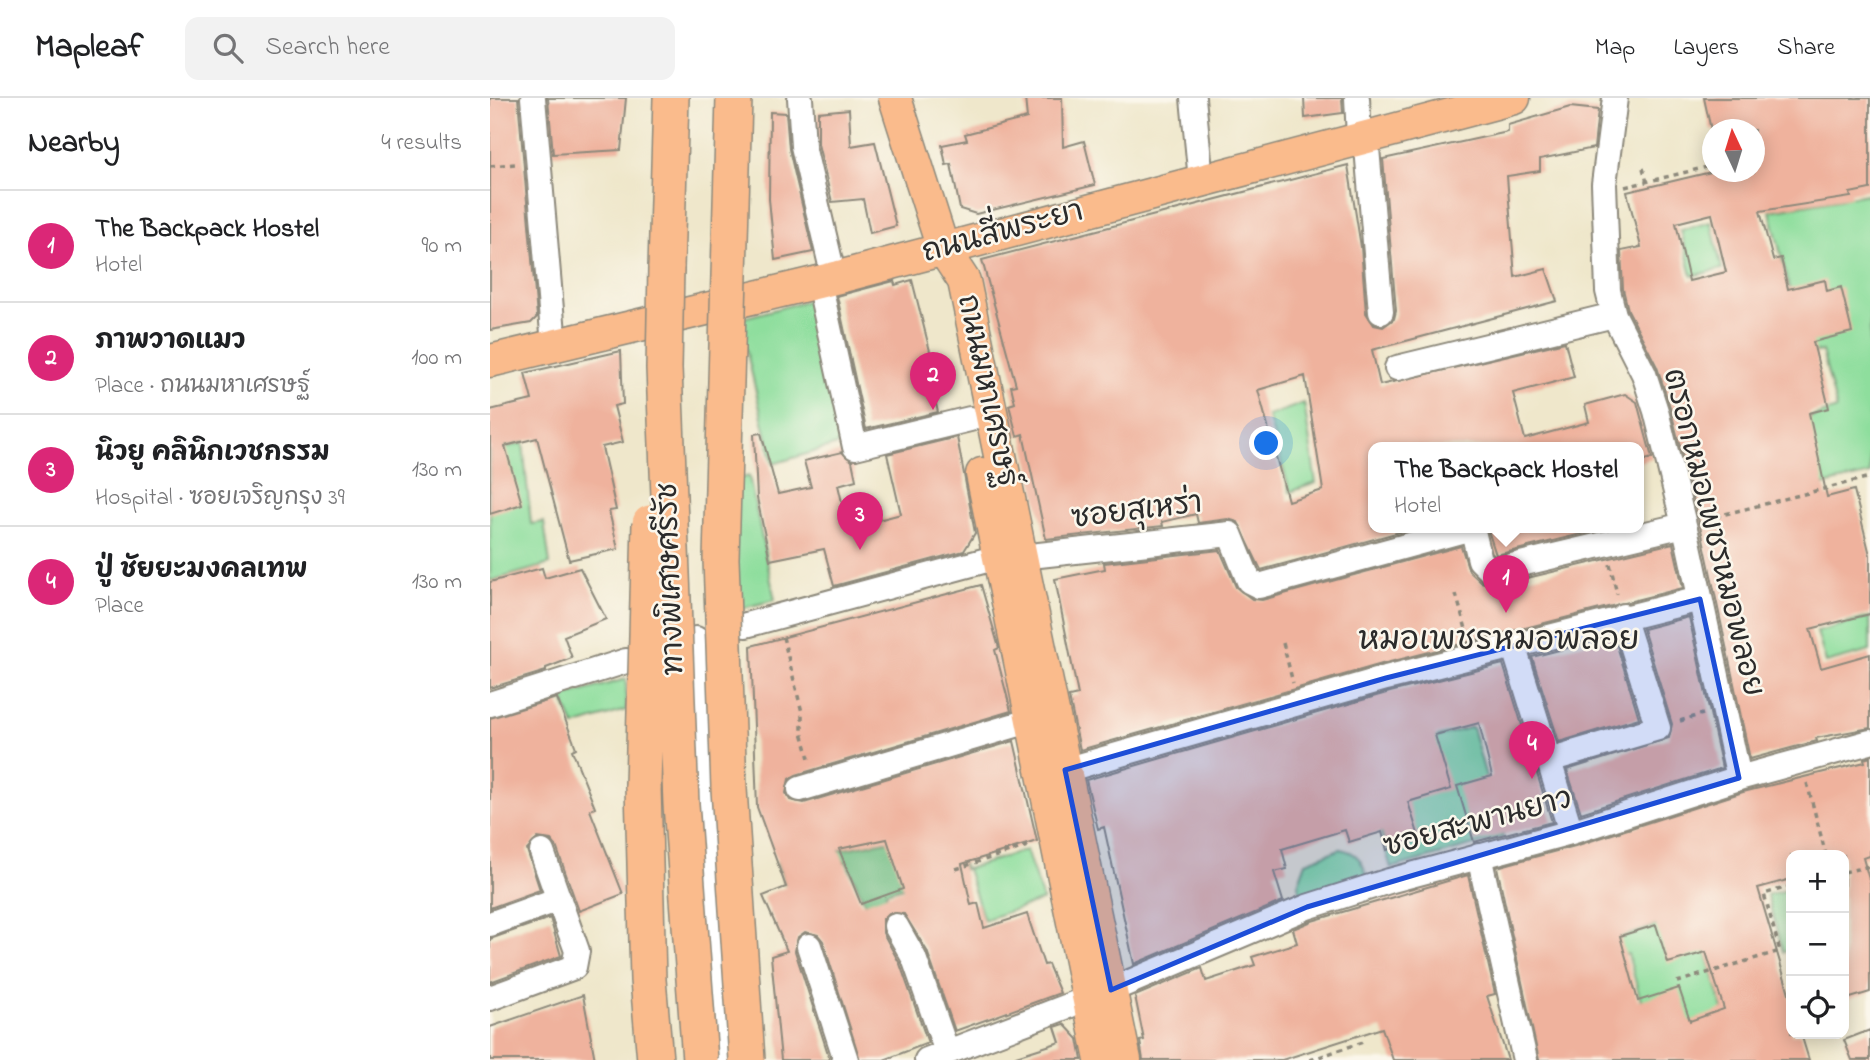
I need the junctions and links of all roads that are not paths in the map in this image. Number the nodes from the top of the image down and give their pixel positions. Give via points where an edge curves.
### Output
1 (533, 98) edge
2 (671, 98) edge
3 (734, 98) edge
4 (800, 98) edge
5 (895, 98) edge
6 (1193, 98) edge
7 (1357, 98) edge
8 (1514, 98) edge
9 (1615, 98) edge
10 (1362, 137) junction
11 (1201, 180) junction
12 (943, 249) junction
13 (827, 280) junction
14 (1381, 312) dead end
15 (1614, 315) junction
16 (554, 345) junction
17 (490, 360) edge
18 (664, 368) junction
19 (1397, 368) dead end
20 (970, 419) junction
21 (1684, 525) junction
22 (1450, 533) edge
23 (1473, 533) edge
24 (1010, 557) junction
25 (1700, 599) junction
26 (1623, 616) junction
27 (746, 625) dead end
28 (696, 639) dead end
29 (1514, 648) junction
30 (626, 661) dead end
31 (490, 704) edge
32 (1031, 717) junction
33 (1870, 742) edge
34 (1549, 760) junction
35 (1054, 773) junction
36 (1739, 778) junction
37 (808, 787) road end
38 (1571, 832) junction
39 (542, 852) dead end
40 (1479, 856) junction
41 (559, 899) junction
42 (490, 924) edge
43 (896, 926) dead end
44 (809, 947) dead end
45 (1100, 994) junction
46 (490, 998) edge
47 (937, 1056) edge
48 (655, 1060) edge
49 (700, 1060) edge
50 (722, 1060) edge
51 (747, 1060) edge
52 (846, 1060) edge
53 (1101, 1060) edge
54 (1125, 1060) edge
55 (1525, 1060) edge

1 - 16 street
2 - 18 highway, ทางพิเศษศรีรัช, bridge
3 - 51 highway, ทางพิเศษศรีรัช, bridge via 720,559
4 - 13 street via 803,146
5 - 12 main road
6 - 11 street
7 - 10 street
8 - 10 main road, ถนนสี่พระยา
9 - 15 street, ตรอกหมอเพชรหมอพลอย via 1604,184 1608,291
10 - 11 main road, ถนนสี่พระยา
10 - 14 street
11 - 12 main road, ถนนสี่พระยา
12 - 13 main road, ถนนสี่พระยา
12 - 20 main road, ถนนมหาเศรษฐ์ via 943,282
12 - 24 main road, ถนนมหาเศรษฐ์ via 964,281
13 - 16 main road, ถนนสี่พระยา
13 - 20 street via 855,447
15 - 19 street
15 - 21 street, ตรอกหมอเพชรหมอพลอย via 1644,374
16 - 17 main road, ถนนสี่พระยา
18 - 48 highway, bridge via 648,554 643,786
18 - 49 highway, ทางพิเศษศรีรัช, bridge via 681,804
20 - 24 main road, ถนนมหาเศรษฐ์
21 - 23 street via 1491,571 1480,560
21 - 25 street, ตรอกหมอเพชรหมอพลอย
22 - 24 street, ซอยสุเหร่า via 1259,586 1249,581 1230,534
24 - 27 street
24 - 32 main road, ถนนมหาเศรษฐ์
24 - 35 main road, ถนนมหาเศรษฐ์
25 - 26 street
25 - 36 street, ตรอกหมอเพชรหมอพลอย
26 - 29 street
26 - 34 street via 1658,728
28 - 50 street
29 - 34 street
29 - 35 street via 1298,702
30 - 31 street
32 - 35 main road, ถนนมหาเศรษฐ์
32 - 37 street
33 - 36 street, ซอยสะพานยาว
34 - 38 street
35 - 45 main road, ถนนมหาเศรษฐ์
36 - 38 street, ซอยสะพานยาว
38 - 40 street, ซอยสะพานยาว
39 - 41 street
40 - 45 street, ซอยสะพานยาว via 1307,907
40 - 55 street
41 - 42 street
41 - 46 street via 577,951 574,967
43 - 47 street via 914,958
44 - 52 street
45 - 47 street, ซอยสะพานยาว
45 - 53 main road, ถนนมหาเศรษฐ์
45 - 54 main road, ถนนมหาเศรษฐ์

